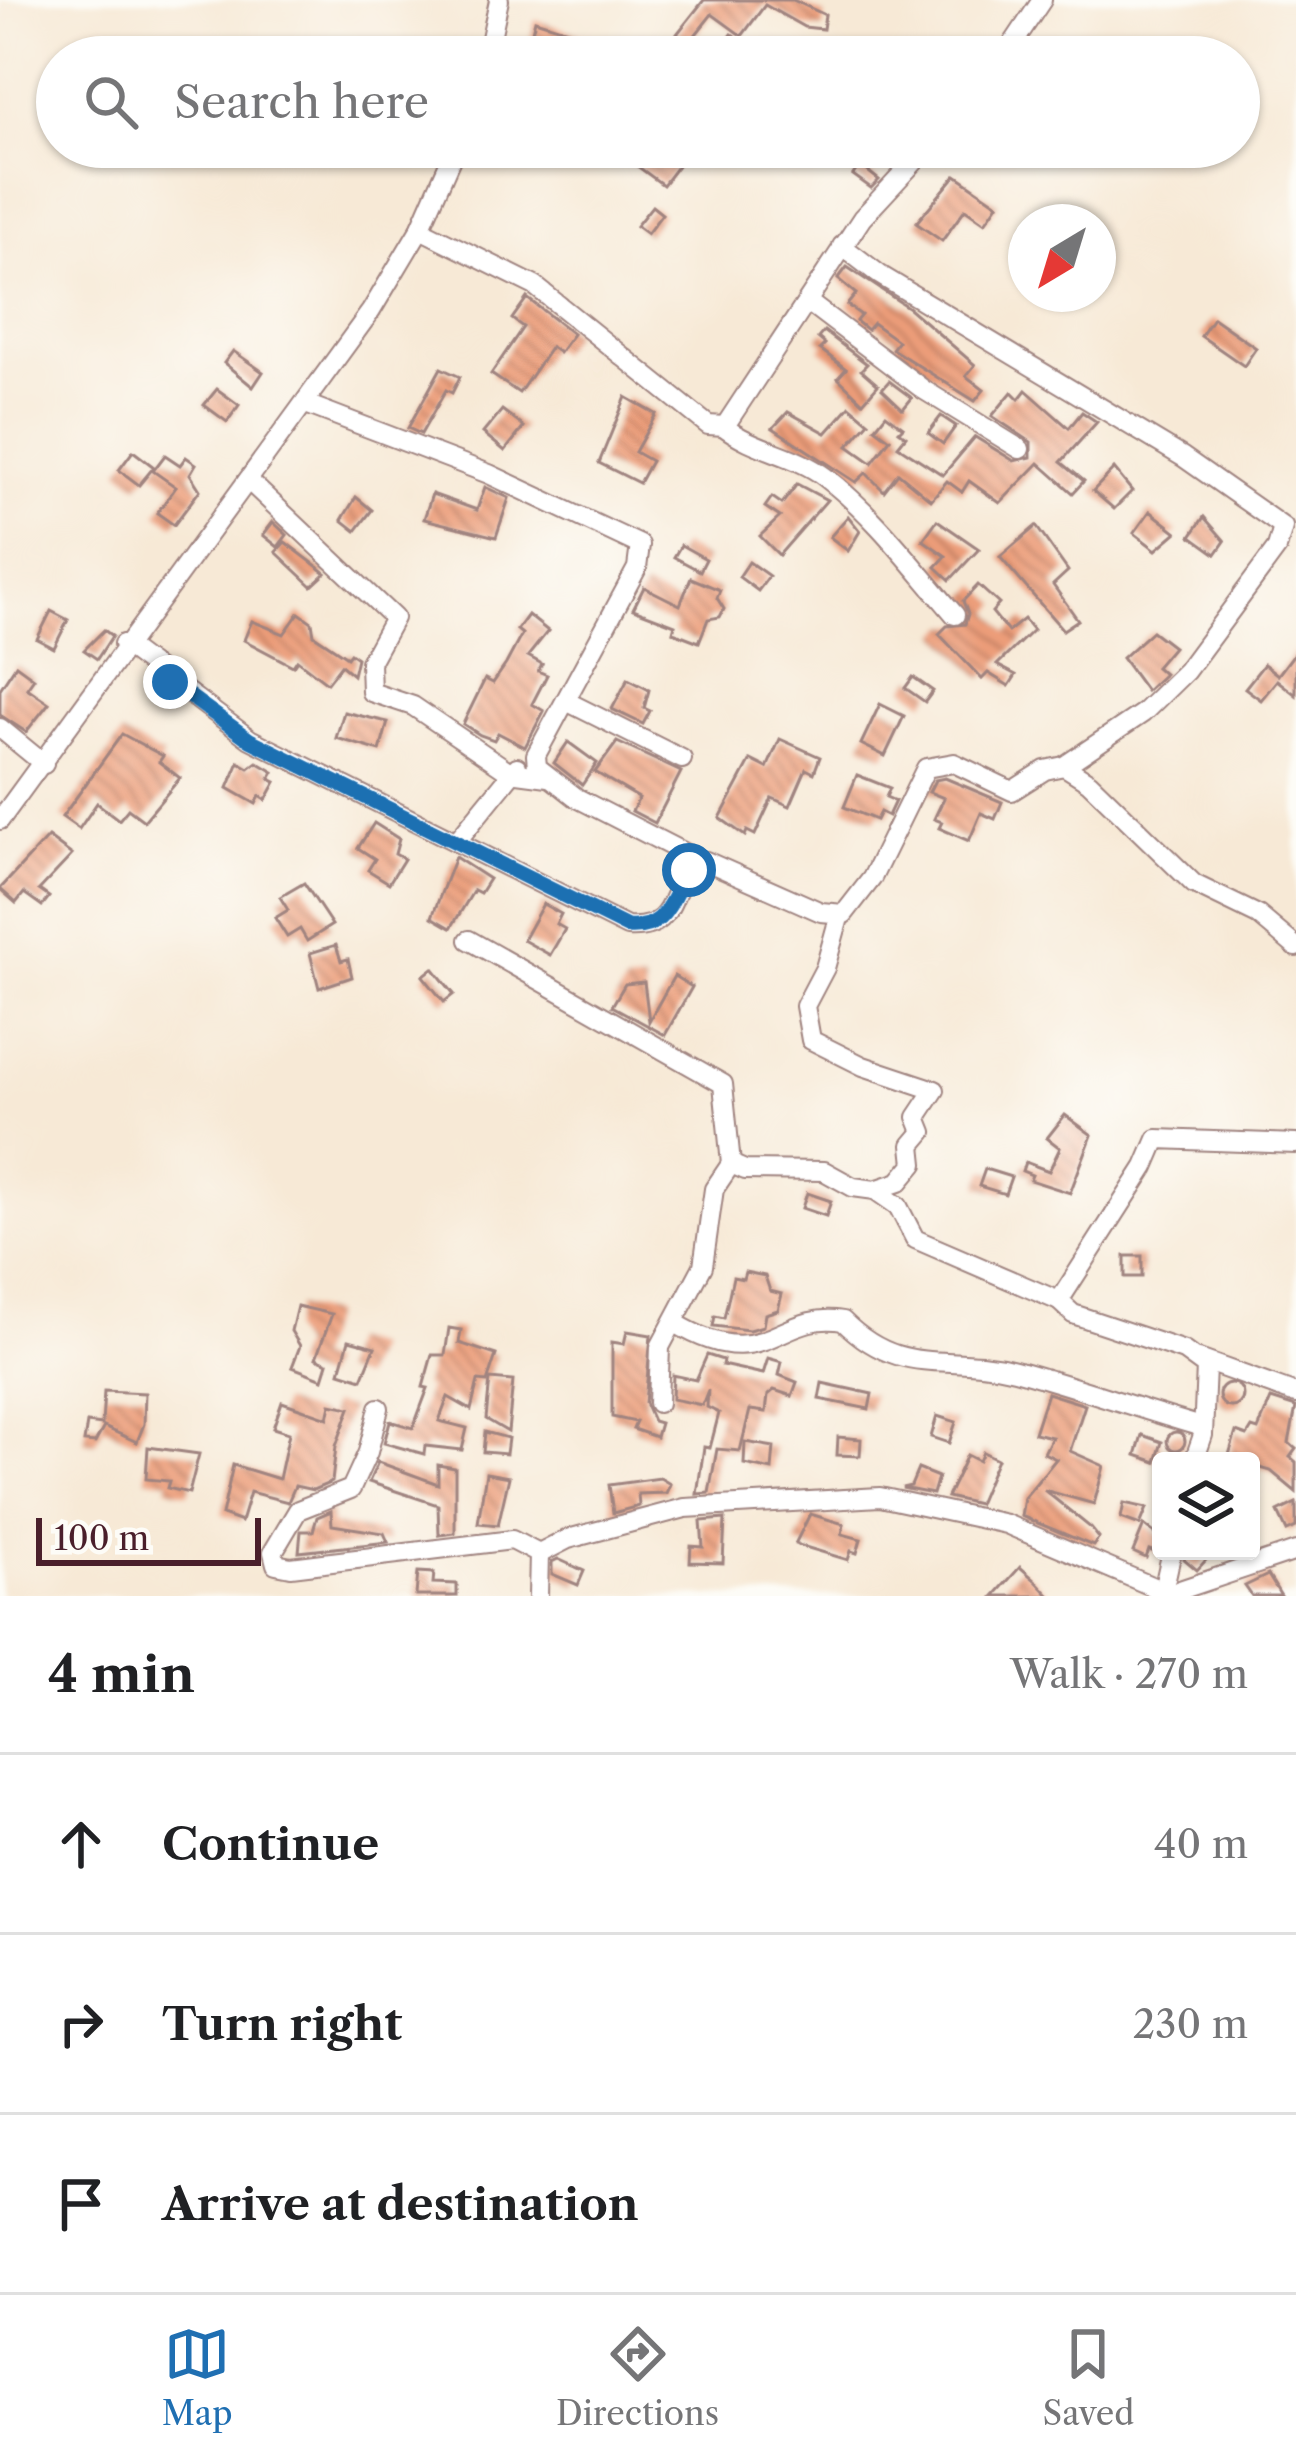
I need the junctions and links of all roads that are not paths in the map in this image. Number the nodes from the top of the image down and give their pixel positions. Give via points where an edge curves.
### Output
1 (500, 0) edge
2 (1042, 0) edge
3 (492, 36) edge
4 (1018, 36) edge
5 (447, 168) edge
6 (910, 168) edge
7 (420, 229) junction
8 (842, 246) junction
9 (808, 302) junction
10 (306, 404) junction
11 (723, 426) junction
12 (1020, 449) dead end
13 (248, 480) junction
14 (955, 615) dead end
15 (124, 644) junction
16 (568, 702) junction
17 (0, 728) edge
18 (536, 755) junction
19 (682, 759) dead end
20 (44, 764) junction
21 (1064, 766) junction
22 (510, 772) junction
23 (548, 777) junction
24 (0, 820) edge
25 (456, 842) junction
26 (700, 862) junction
27 (840, 914) junction
28 (470, 940) dead end
29 (1296, 947) edge
30 (1296, 1144) edge
31 (731, 1164) junction
32 (875, 1190) junction
33 (1059, 1301) junction
34 (674, 1323) junction
35 (1190, 1356) junction
36 (1296, 1394) edge
37 (658, 1403) dead end
38 (379, 1408) dead end
39 (1202, 1427) junction
40 (1196, 1452) edge
41 (1296, 1551) edge
42 (539, 1554) junction
43 (1170, 1560) edge
44 (1162, 1594) edge
45 (538, 1596) edge

1 - 3 street
2 - 4 street
5 - 7 street
6 - 8 street
7 - 10 street
7 - 11 street via 535,286 708,425
8 - 9 street
8 - 21 street via 1283,527 1277,548 1186,671 1143,713
9 - 11 street
9 - 12 street via 924,390
10 - 13 street
10 - 16 street via 489,474 640,545 637,568
11 - 14 street via 821,473
13 - 15 street
13 - 22 street via 394,618 370,662 371,692 413,706
15 - 20 street
15 - 25 street via 250,740
16 - 18 street
16 - 19 street
17 - 20 street
18 - 22 street
18 - 23 street
20 - 24 street
21 - 27 street via 1012,790 954,763 926,768 872,878
21 - 29 street via 1194,884 1258,915
22 - 23 street
22 - 25 street
23 - 26 street
25 - 26 street via 627,927 660,922
26 - 27 street
27 - 32 street via 805,1006 811,1040 935,1090 917,1117 923,1132 912,1145 914,1164 899,1182
28 - 31 street via 723,1084
30 - 33 street via 1157,1138
31 - 32 street via 824,1171
31 - 34 street via 714,1189 704,1266
32 - 33 street via 898,1206 915,1239
33 - 35 street via 1073,1314
34 - 37 street via 659,1347
34 - 39 street via 756,1347 819,1320 843,1321 891,1357 1010,1369
35 - 36 street
35 - 39 street via 1206,1367
38 - 42 street via 359,1478 341,1496 298,1510 273,1552 276,1564 497,1541
39 - 40 street
41 - 44 street
42 - 44 street via 685,1508 880,1497 1006,1524
42 - 45 street
43 - 44 street

